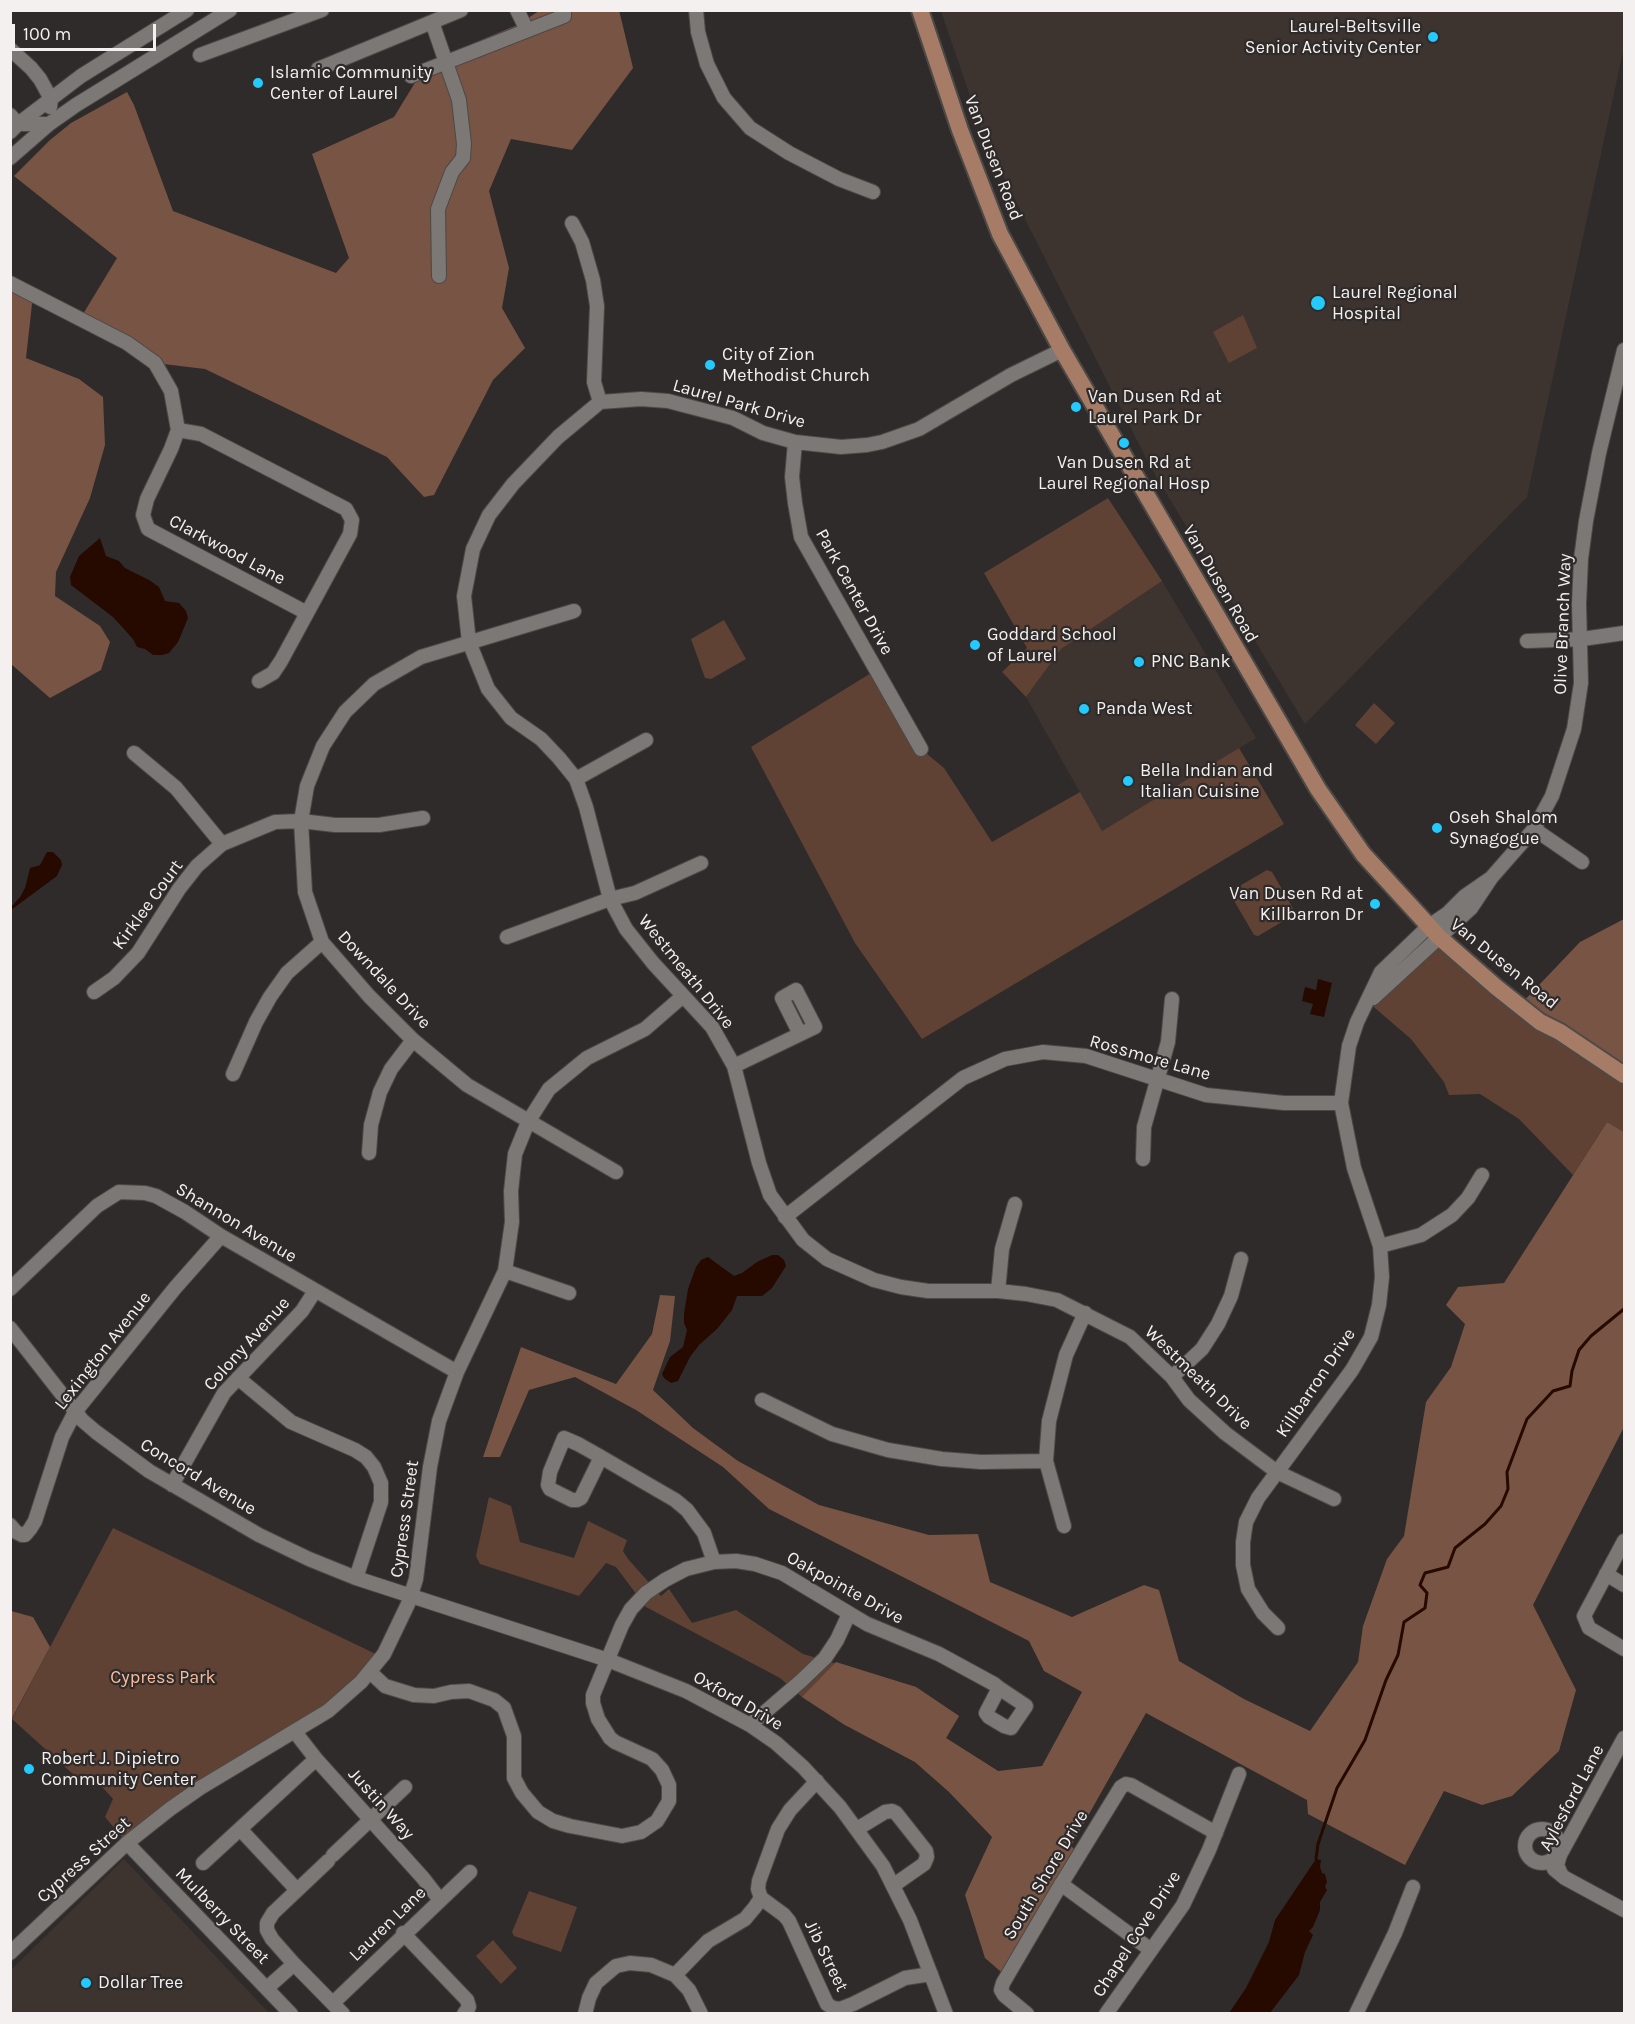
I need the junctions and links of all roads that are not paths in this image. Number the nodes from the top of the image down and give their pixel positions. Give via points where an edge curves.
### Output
1 (188, 10) edge
2 (230, 10) edge
3 (322, 10) edge
4 (461, 10) edge
5 (517, 10) edge
6 (564, 10) edge
7 (696, 10) edge
8 (920, 10) edge
9 (432, 22) junction
10 (527, 30) junction
11 (10, 49) edge
12 (200, 55) dead end
13 (446, 62) junction
14 (318, 69) dead end
15 (411, 76) dead end
16 (51, 99) junction
17 (13, 124) edge
18 (49, 124) junction
19 (10, 158) edge
20 (873, 192) dead end
21 (572, 223) dead end
22 (439, 276) dead end
23 (10, 283) edge
24 (1062, 350) junction
25 (1624, 350) edge
26 (600, 402) junction
27 (178, 430) junction
28 (795, 442) junction
29 (574, 611) dead end
30 (307, 613) junction
31 (1624, 633) edge
32 (1582, 639) junction
33 (1527, 641) dead end
34 (469, 642) junction
35 (259, 681) dead end
36 (646, 740) dead end
37 (921, 749) dead end
38 (134, 753) dead end
39 (576, 780) junction
40 (423, 818) dead end
41 (301, 821) junction
42 (1534, 829) junction
43 (222, 844) junction
44 (1582, 862) dead end
45 (701, 863) dead end
46 (610, 899) junction
47 (1434, 932) junction
48 (507, 937) dead end
49 (322, 942) junction
50 (94, 992) dead end
51 (683, 996) junction
52 (1172, 999) dead end
53 (800, 1034) dead end
54 (412, 1040) junction
55 (734, 1066) junction
56 (233, 1074) dead end
57 (1624, 1075) edge
58 (1157, 1078) junction
59 (1341, 1102) junction
60 (528, 1122) junction
61 (369, 1153) dead end
62 (1143, 1159) dead end
63 (616, 1172) dead end
64 (1482, 1175) dead end
65 (1015, 1204) dead end
66 (785, 1217) junction
67 (221, 1236) junction
68 (1380, 1246) junction
69 (1241, 1259) dead end
70 (505, 1271) junction
71 (10, 1289) edge
72 (998, 1290) junction
73 (315, 1291) junction
74 (569, 1293) dead end
75 (1085, 1313) junction
76 (10, 1328) edge
77 (457, 1372) junction
78 (1172, 1377) junction
79 (238, 1378) junction
80 (762, 1400) dead end
81 (75, 1412) junction
82 (601, 1457) junction
83 (1046, 1461) junction
84 (1277, 1472) junction
85 (172, 1485) junction
86 (1334, 1499) dead end
87 (10, 1525) edge
88 (1064, 1526) dead end
89 (1624, 1541) edge
90 (714, 1562) junction
91 (1606, 1574) junction
92 (356, 1578) junction
93 (1624, 1585) edge
94 (411, 1597) junction
95 (849, 1614) junction
96 (1278, 1628) dead end
97 (1624, 1649) edge
98 (608, 1660) junction
99 (370, 1672) junction
100 (999, 1688) junction
101 (750, 1725) junction
102 (295, 1732) junction
103 (1624, 1738) edge
104 (316, 1758) junction
105 (1239, 1774) dead end
106 (817, 1781) junction
107 (405, 1787) dead end
108 (371, 1818) junction
109 (240, 1829) junction
110 (857, 1829) junction
111 (1216, 1833) junction
112 (127, 1843) junction
113 (1547, 1862) dead end
114 (203, 1863) dead end
115 (470, 1872) dead end
116 (1561, 1874) junction
117 (1061, 1884) junction
118 (894, 1885) junction
119 (1413, 1887) dead end
120 (297, 1890) junction
121 (761, 1898) junction
122 (440, 1900) junction
123 (1624, 1910) edge
124 (403, 1933) junction
125 (12, 1950) edge
126 (1151, 1950) junction
127 (294, 1964) junction
128 (931, 1974) junction
129 (675, 1975) junction
130 (267, 1988) junction
131 (333, 2003) junction
132 (291, 2013) edge
133 (343, 2013) edge
134 (464, 2013) edge
135 (585, 2013) edge
136 (701, 2013) edge
137 (946, 2013) edge
138 (1028, 2013) edge
139 (1106, 2013) edge
140 (1356, 2013) edge

1 - 16 street
2 - 18 street
3 - 12 street
4 - 9 street
5 - 10 street
6 - 10 street via 564,16
7 - 20 street via 707,64 724,98 750,128 789,153
8 - 24 main road, Van Dusen Road via 1000,234
9 - 13 street
9 - 14 street
10 - 13 street
11 - 16 street via 31,68
13 - 15 street
13 - 22 street via 459,100 464,144 463,158 448,180 438,209
16 - 17 street
16 - 18 street
17 - 18 street
18 - 19 street
21 - 26 street via 593,280 597,306 594,382
23 - 27 street via 127,343 155,363 171,391
24 - 28 street, Laurel Park Drive via 919,429 893,438 842,447
24 - 47 main road, Van Dusen Road via 1318,789 1363,854
25 - 32 street, Olive Branch Way via 1586,521 1580,582
26 - 28 street, Laurel Park Drive via 668,401 733,418 763,433
26 - 34 street, Westmeath Drive via 558,437 489,515 473,549 464,596
27 - 30 street, Clarkwood Lane via 142,515 148,529
27 - 30 street via 201,434 346,508 352,520 350,534
28 - 37 street, Park Center Drive via 792,477 801,537
29 - 34 street, Downdale Drive
30 - 35 street via 273,673
31 - 32 street
32 - 33 street
32 - 42 street, Olive Branch Way via 1574,729 1552,796
34 - 39 street, Westmeath Drive via 488,689 511,718 541,739
34 - 41 street, Downdale Drive via 421,657 374,684 345,711 323,746 307,786
36 - 39 street
38 - 43 street via 176,788
39 - 46 street, Westmeath Drive
40 - 41 street, Kirklee Court via 379,825
41 - 43 street, Kirklee Court via 275,822
41 - 49 street, Downdale Drive via 305,892
42 - 44 street
42 - 47 street, Olive Branch Way via 1491,878 1471,908
43 - 50 street, Kirklee Court via 179,889 138,953
45 - 46 street via 635,893
46 - 48 street
46 - 51 street, Westmeath Drive via 626,928
47 - 57 main road, Van Dusen Road via 1539,1022
47 - 59 street, Killbarron Drive via 1420,952 1368,1002 1356,1022
49 - 54 street, Downdale Drive
49 - 56 street via 287,973 270,997
51 - 55 street, Westmeath Drive via 712,1027
51 - 60 street, Cypress Street via 645,1029 587,1058 549,1089
52 - 58 street via 1168,1041
53 - 55 street
54 - 60 street, Downdale Drive via 467,1085
54 - 61 street via 380,1092 371,1125
55 - 66 street, Westmeath Drive via 759,1163 770,1195
58 - 59 street, Rossmore Lane via 1206,1095 1284,1103
58 - 62 street via 1144,1126
58 - 66 street, Rossmore Lane via 1086,1056 1042,1052 1005,1059 963,1078
59 - 68 street, Killbarron Drive via 1353,1168
60 - 63 street, Downdale Drive
60 - 70 street, Cypress Street via 515,1154
64 - 68 street via 1452,1215 1421,1235
65 - 72 street via 1002,1249
66 - 72 street, Westmeath Drive via 803,1240 826,1258 874,1280 928,1291
67 - 71 street, Shannon Avenue via 156,1196 119,1192 97,1206
67 - 73 street, Shannon Avenue
67 - 81 street, Lexington Avenue
68 - 84 street, Killbarron Drive via 1382,1277 1371,1337 1352,1370
69 - 78 street via 1218,1324 1202,1348
70 - 74 street
70 - 77 street, Cypress Street
72 - 75 street, Westmeath Drive via 1057,1300
73 - 77 street, Shannon Avenue
73 - 79 street, Colony Avenue via 302,1311
75 - 78 street, Westmeath Drive via 1130,1336
75 - 83 street via 1056,1387
76 - 81 street, Concord Avenue
77 - 94 street, Cypress Street via 432,1452
78 - 84 street, Westmeath Drive via 1189,1400 1225,1433
79 - 85 street, Colony Avenue via 219,1400
79 - 92 street via 291,1422 355,1450 374,1467 381,1483 381,1502
80 - 83 street via 832,1434 888,1450 981,1462
81 - 85 street, Concord Avenue via 113,1446
81 - 87 street, Lexington Avenue via 35,1521 25,1535
82 - 82 street via 581,1498 572,1500 550,1489 548,1479 564,1438
82 - 90 street via 687,1510 704,1533
83 - 88 street
84 - 86 street, Westmeath Drive
84 - 96 street, Killbarron Drive via 1246,1522 1243,1565 1248,1588
85 - 92 street, Concord Avenue via 260,1535
89 - 91 street
90 - 95 street, Oakpointe Drive via 747,1562 768,1567
90 - 98 street, Oakpointe Drive via 665,1580 640,1599 622,1625
91 - 93 street
91 - 97 street via 1585,1612 1585,1620 1594,1632
92 - 94 street, Concord Avenue
94 - 98 street, Oxford Drive
94 - 99 street, Cypress Street via 394,1635
95 - 100 street, Oakpointe Drive via 882,1632 939,1654
95 - 101 street via 825,1658
98 - 99 street, Oakpointe Drive via 592,1695 598,1719 615,1742 657,1763 669,1785 669,1801 662,1814 649,1828 632,1836 570,1826 538,1812 514,1779 514,1736 504,1708 494,1700 470,1691 414,1695 386,1686
98 - 101 street, Oxford Drive via 686,1691
99 - 102 street, Cypress Street via 328,1711
100 - 100 street, Oakpointe Drive via 986,1713 1011,1728 1026,1706
101 - 106 street, Oxford Drive
102 - 104 street, Justin Way
102 - 112 street, Cypress Street via 200,1788
103 - 116 street, Aylesford Lane via 1560,1855 1557,1865
104 - 108 street, Justin Way
104 - 109 street
105 - 111 street, Chapel Cove Drive
106 - 110 street, Oxford Drive
106 - 121 street via 790,1810 773,1840 759,1881
107 - 108 street
108 - 120 street
108 - 122 street, Justin Way
109 - 114 street
109 - 120 street
110 - 118 street, Oxford Drive
110 - 118 street via 892,1811 926,1851 924,1864
111 - 117 street, South Shore Drive via 1125,1784
111 - 126 street, Chapel Cove Drive via 1183,1905
112 - 125 street, Cypress Street
112 - 130 street, Mulberry Street
113 - 116 street, Aylesford Lane
115 - 122 street, Lauren Lane
116 - 123 street, Aylesford Lane
117 - 126 street
117 - 138 street, South Shore Drive via 1004,1983 1002,1992
118 - 128 street, Oxford Drive
119 - 140 street
120 - 127 street via 273,1913 266,1926
121 - 128 street, Jib Street via 789,1921 827,2004 833,2008 853,2004 905,1978
121 - 129 street via 745,1919 708,1941
122 - 124 street, Lauren Lane
124 - 131 street, Lauren Lane
124 - 134 street via 467,2000 469,2007
126 - 139 street, Chapel Cove Drive
127 - 130 street
127 - 131 street
128 - 137 street, Oxford Drive
129 - 135 street via 644,1963 616,1966 596,1983
129 - 136 street via 689,1990
130 - 132 street, Mulberry Street
131 - 133 street

